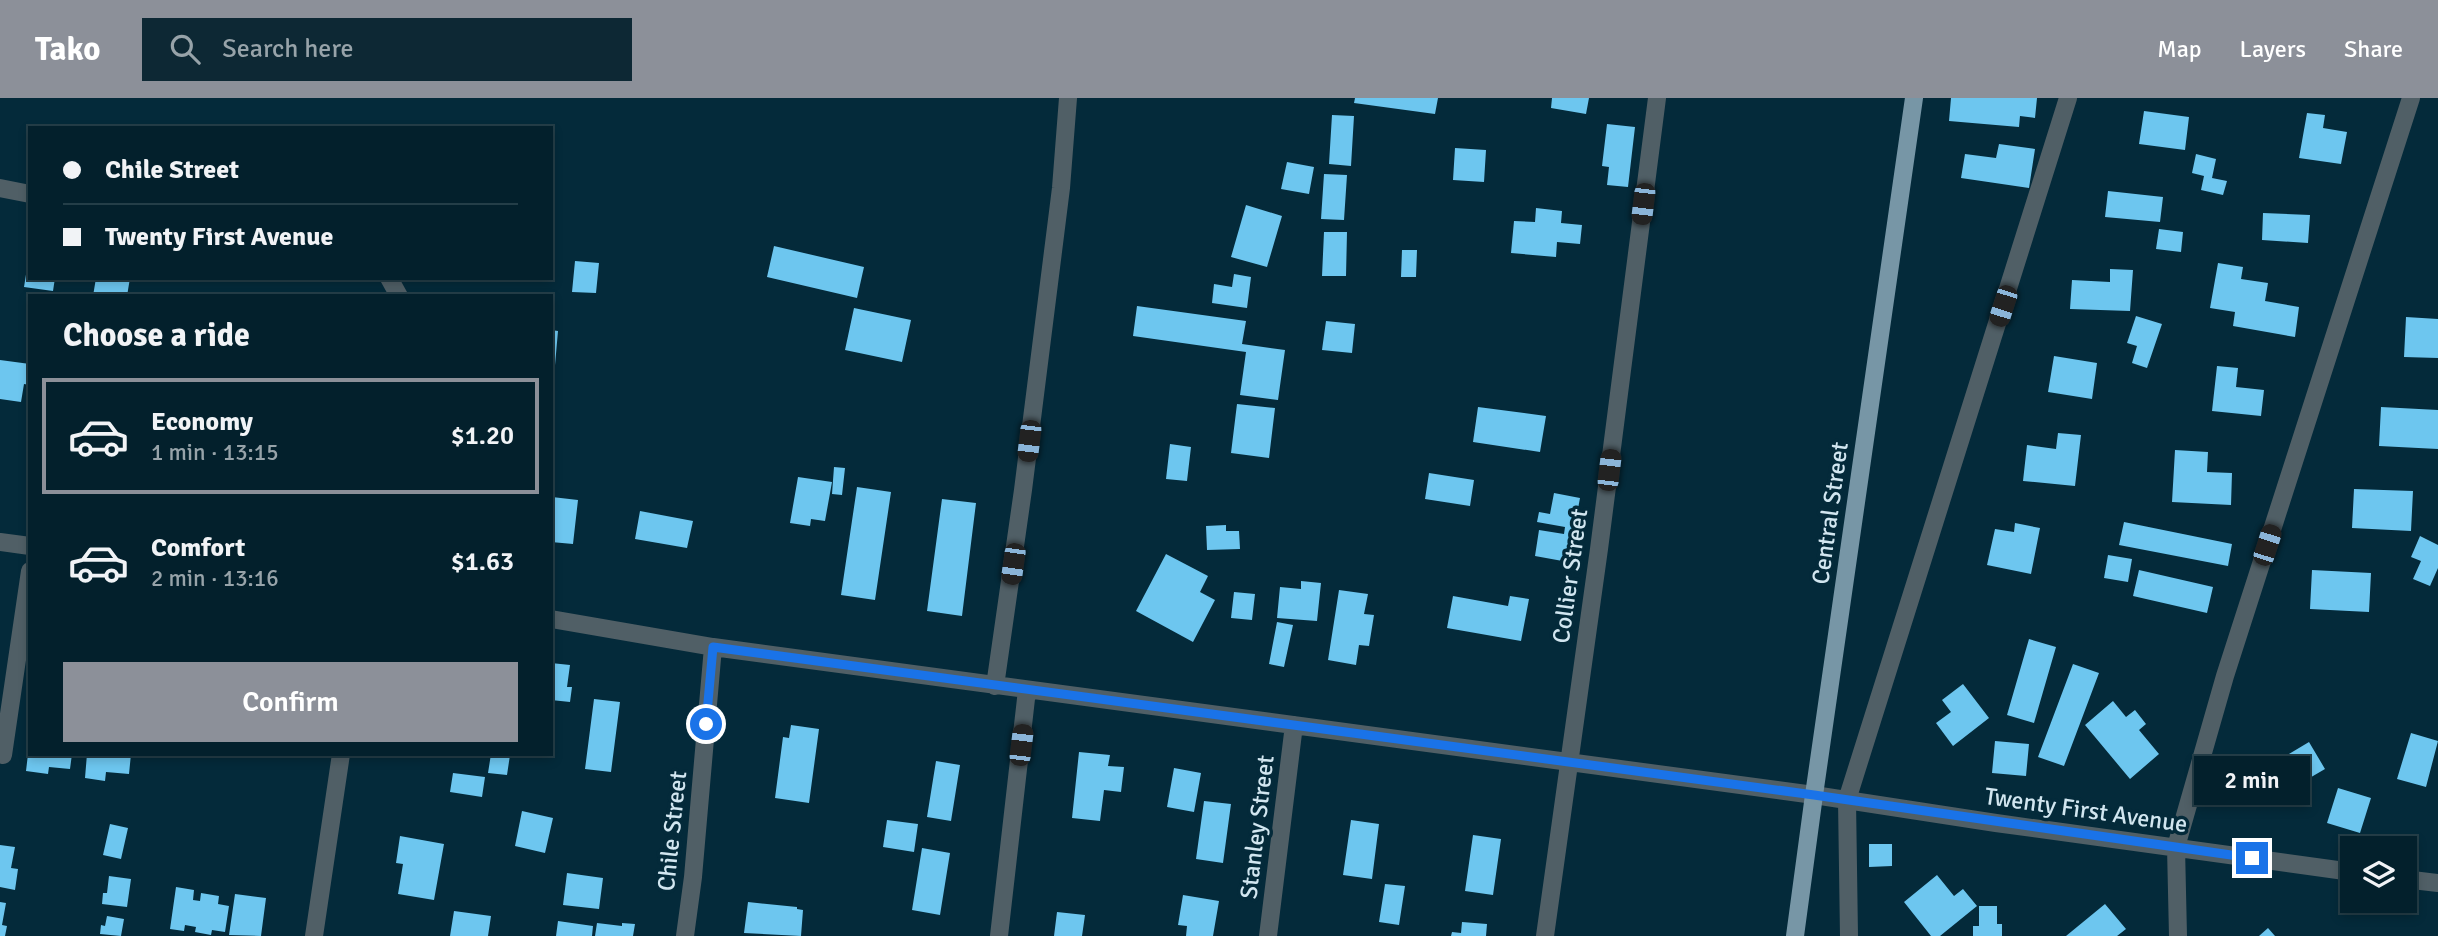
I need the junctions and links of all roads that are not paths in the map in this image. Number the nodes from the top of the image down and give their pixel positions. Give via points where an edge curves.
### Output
1 (1068, 98) edge
2 (1657, 98) edge
3 (1914, 98) edge
4 (2068, 98) edge
5 (2411, 98) edge
6 (0, 188) edge
7 (28, 194) edge
8 (0, 542) edge
9 (28, 546) edge
10 (28, 585) edge
11 (553, 619) edge
12 (713, 647) junction
13 (995, 686) junction
14 (1027, 690) junction
15 (1294, 725) junction
16 (3, 755) dead end
17 (341, 756) edge
18 (1568, 763) junction
19 (1814, 795) junction
20 (1847, 800) junction
21 (2176, 848) junction
22 (2340, 870) edge
23 (2417, 881) edge
24 (2438, 883) edge
25 (314, 936) edge
26 (685, 936) edge
27 (999, 936) edge
28 (1268, 936) edge
29 (1545, 936) edge
30 (1795, 936) edge
31 (1849, 936) edge
32 (2178, 936) edge

1 - 13 street via 1023,491
2 - 18 street, Collier Street
3 - 19 main road, Central Street
4 - 20 street
5 - 21 street via 2225,676
6 - 7 street
8 - 9 street
10 - 16 street
11 - 12 street, Twenty First Avenue
12 - 13 street, Twenty First Avenue
12 - 26 street, Chile Street
13 - 14 street, Twenty First Avenue
14 - 15 street, Twenty First Avenue
14 - 27 street
15 - 18 street, Twenty First Avenue
15 - 28 street, Stanley Street
17 - 25 street
18 - 19 street, Twenty First Avenue
18 - 29 street, Collier Street
19 - 20 street, Twenty First Avenue
19 - 30 main road, Central Street
20 - 21 street, Twenty First Avenue
20 - 31 street
21 - 22 street, Twenty First Avenue
21 - 32 street
23 - 24 street

